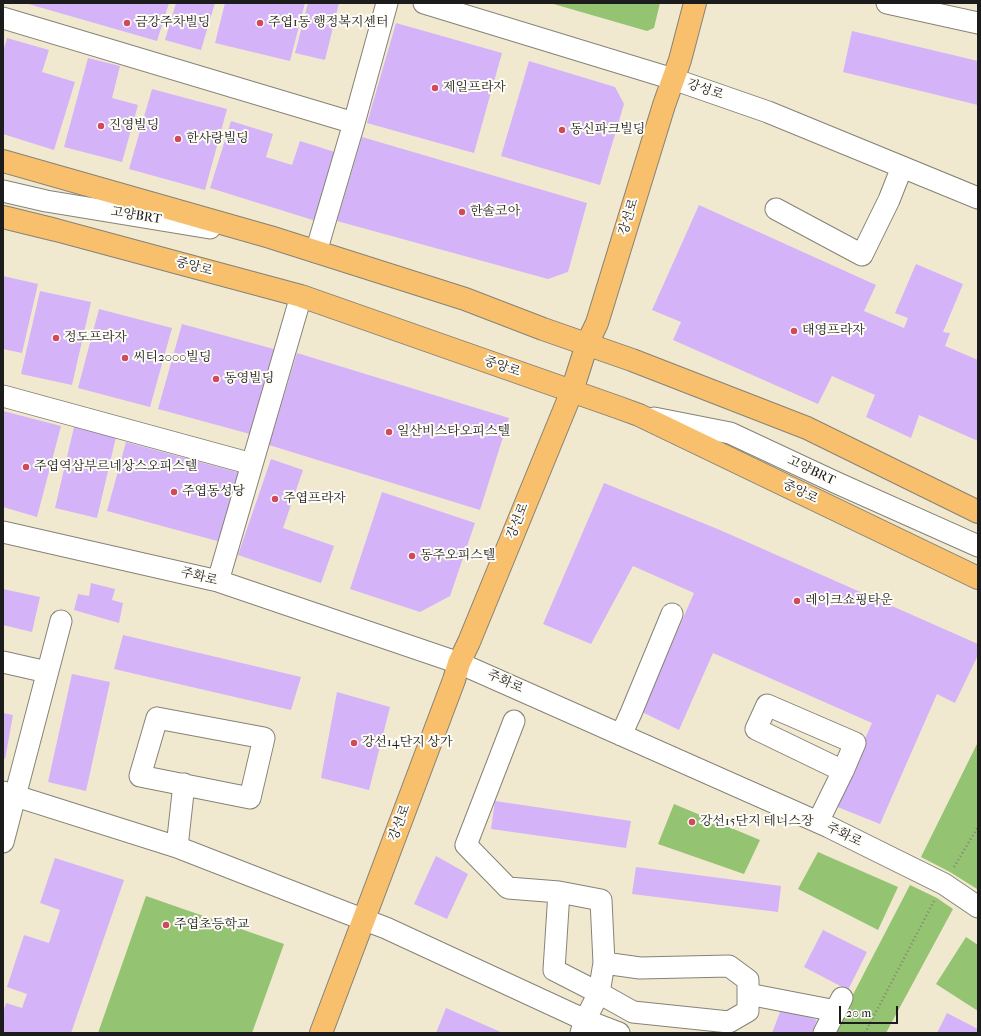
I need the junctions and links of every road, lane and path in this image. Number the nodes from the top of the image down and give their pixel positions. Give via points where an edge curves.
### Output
1 (6, 3) edge
2 (387, 3) edge
3 (424, 3) edge
4 (695, 3) edge
5 (887, 3) edge
6 (3, 12) edge
7 (3, 18) edge
8 (978, 23) edge
9 (673, 79) junction
10 (354, 123) junction
11 (3, 161) edge
12 (902, 167) junction
13 (3, 191) edge
14 (978, 198) edge
15 (776, 209) dead end
16 (3, 214) edge
17 (3, 217) edge
18 (56, 230) junction
19 (270, 237) junction
20 (316, 252) junction
21 (301, 296) junction
22 (588, 344) junction
23 (572, 391) junction
24 (3, 396) edge
25 (639, 415) junction
26 (252, 464) junction
27 (978, 512) edge
28 (3, 532) edge
29 (978, 546) edge
30 (978, 578) edge
31 (218, 581) junction
32 (672, 614) dead end
33 (61, 621) dead end
34 (3, 662) edge
35 (459, 663) junction
36 (47, 672) junction
37 (514, 721) dead end
38 (621, 735) junction
39 (843, 771) dead end
40 (184, 784) junction
41 (10, 794) edge
42 (818, 822) junction
43 (978, 827) edge
44 (3, 842) edge
45 (176, 847) junction
46 (950, 872) dead end
47 (559, 892) junction
48 (936, 898) dead end
49 (978, 907) edge
50 (363, 920) junction
51 (604, 963) junction
52 (599, 993) junction
53 (748, 994) junction
54 (583, 1027) edge
55 (321, 1033) edge
56 (619, 1033) edge
57 (824, 1033) edge
58 (865, 1033) edge

1 - 6 street
2 - 10 street
3 - 9 street, 강성로
4 - 9 main road, 강선로
5 - 8 street
7 - 10 street
9 - 12 street, 강성로 via 768,112
9 - 22 main road, 강선로 via 597,323
10 - 20 street
11 - 19 main road
12 - 14 street, 강성로
12 - 15 street via 862,255
13 - 19 street, 고양BRT via 46,202
16 - 18 street
17 - 18 main road, 중앙로
18 - 21 main road, 중앙로
19 - 20 main road
20 - 22 main road via 465,299
21 - 23 main road, 중앙로
21 - 26 street
22 - 23 main road, 강선로
22 - 27 main road via 806,428
23 - 25 main road, 중앙로
23 - 35 main road, 강선로
24 - 26 street
25 - 29 street, 고양BRT via 730,433
25 - 30 main road, 중앙로
26 - 31 street
28 - 31 street, 주화로
31 - 35 street, 주화로
32 - 38 street
33 - 36 street
34 - 36 street
35 - 38 street, 주화로
35 - 50 main road, 강선로
36 - 41 street
37 - 47 street via 466,845 508,888
38 - 42 street, 주화로
39 - 42 street
40 - 40 street via 140,776 157,718 264,738 250,798
40 - 45 street
41 - 44 street
41 - 45 street
42 - 49 street, 주화로 via 944,884
43 - 46 path
45 - 50 street
47 - 51 street via 601,900
47 - 52 street via 554,970
48 - 58 path
50 - 54 street via 386,928
50 - 55 main road, 강선로
51 - 52 street
51 - 53 street via 640,968 729,966 748,980
52 - 53 street via 633,1012 729,1022 748,1011
52 - 54 street
53 - 57 street via 839,1004
54 - 56 street

